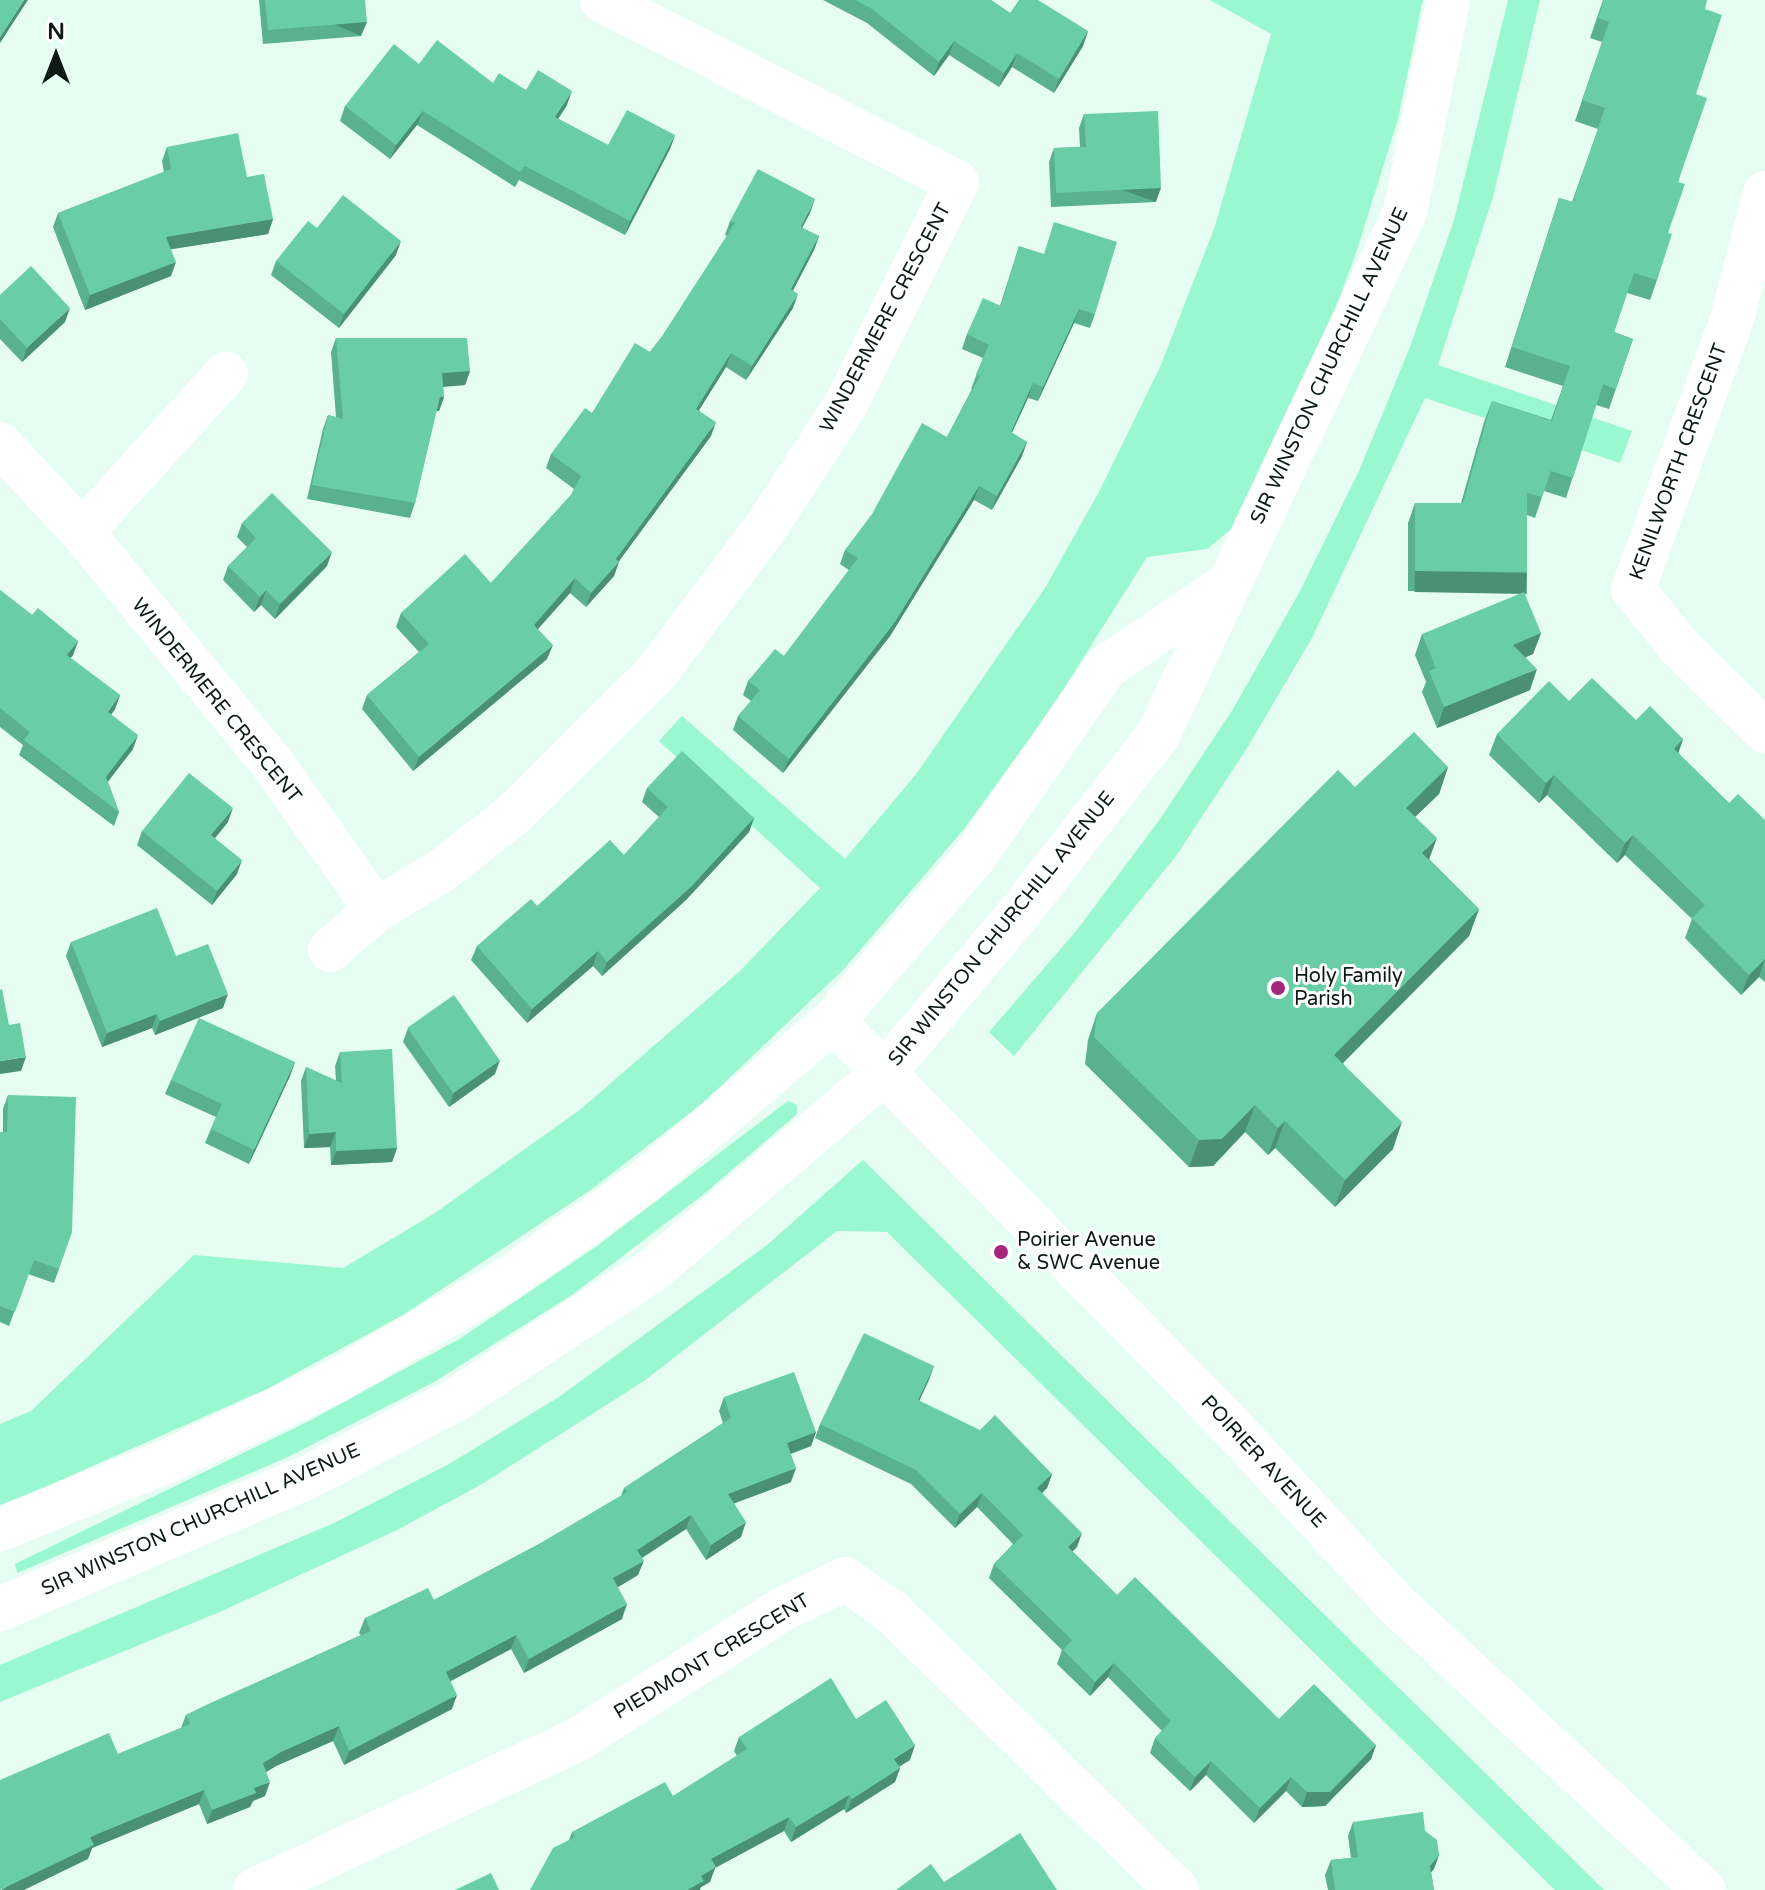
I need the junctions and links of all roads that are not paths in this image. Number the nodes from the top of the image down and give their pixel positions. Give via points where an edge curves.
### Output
1 (602, 0) edge
2 (1448, 0) edge
3 (1765, 193) edge
4 (226, 374) dead end
5 (0, 444) edge
6 (82, 532) junction
7 (1225, 586) junction
8 (1765, 731) edge
9 (376, 910) junction
10 (330, 950) dead end
11 (833, 1021) junction
12 (886, 1071) junction
13 (0, 1529) edge
14 (0, 1609) edge
15 (255, 1890) edge
16 (1177, 1890) edge
17 (1704, 1890) edge

1 - 9 main road, WINDERMERE CRESCENT via 957,182 845,406 766,527 656,673 515,813 441,871
2 - 7 main road, SIR WINSTON CHURCHILL AVENUE via 1405,212
3 - 8 main road, KENILWORTH CRESCENT via 1732,319 1633,589 1678,645
4 - 6 main road
5 - 6 main road, WINDERMERE CRESCENT
6 - 9 main road, WINDERMERE CRESCENT via 171,647 271,762
7 - 11 main road via 1106,667 975,856
7 - 12 main road, SIR WINSTON CHURCHILL AVENUE via 1158,735
9 - 10 main road, WINDERMERE CRESCENT
11 - 12 main road, POIRIER AVENUE
11 - 13 main road via 643,1183 508,1279 338,1380 172,1459
12 - 14 main road, SIR WINSTON CHURCHILL AVENUE via 654,1269 457,1399 306,1478
12 - 17 main road, POIRIER AVENUE via 1395,1603
15 - 16 main road, PIEDMONT CRESCENT via 577,1740 781,1610 845,1579 892,1612

